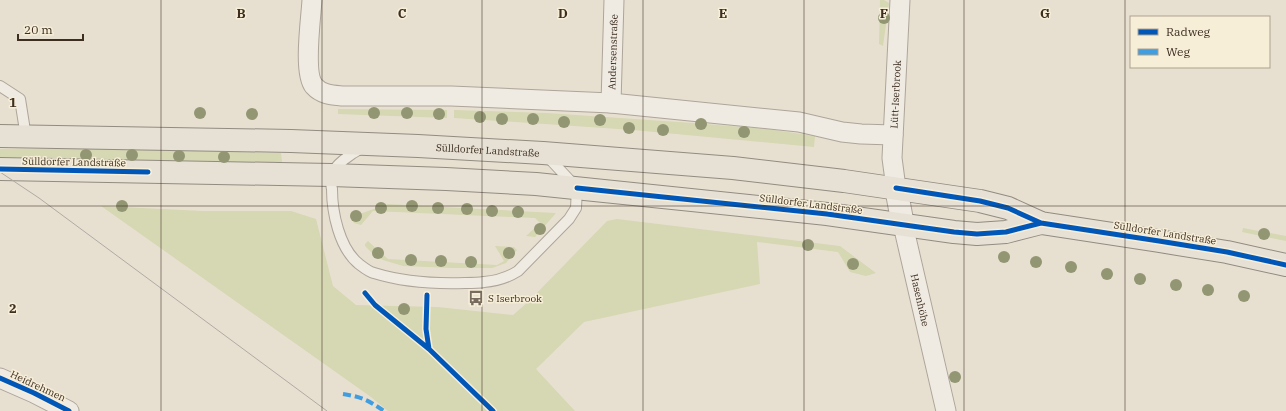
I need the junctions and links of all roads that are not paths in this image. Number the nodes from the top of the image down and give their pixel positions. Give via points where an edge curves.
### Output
1 (312, 0) edge
2 (614, 0) edge
3 (900, 0) edge
4 (0, 86) edge
5 (611, 103) junction
6 (893, 135) junction
7 (0, 136) edge
8 (26, 137) junction
9 (369, 144) junction
10 (543, 153) junction
11 (0, 169) edge
12 (331, 175) junction
13 (577, 188) junction
14 (896, 188) junction
15 (1041, 223) junction
16 (903, 225) junction
17 (1286, 265) edge
18 (0, 378) edge
19 (69, 411) edge
20 (946, 411) edge

1 - 5 street via 309,74 313,86 320,92 343,96 451,96
2 - 5 street, Andersenstraße
3 - 6 street, Lütt-Iserbrook
4 - 8 lane via 20,99
5 - 6 street via 799,122 842,132
6 - 14 street, Lütt-Iserbrook via 892,158
7 - 8 main road, Sülldorfer Landstraße
8 - 9 main road, Sülldorfer Landstraße
9 - 10 main road, Sülldorfer Landstraße
9 - 12 lane via 348,155
10 - 13 lane
10 - 14 main road, Sülldorfer Landstraße via 733,168
11 - 12 main road, Sülldorfer Landstraße
12 - 13 main road, Sülldorfer Landstraße via 446,179
12 - 13 lane via 332,203 340,233 346,249 358,263 373,273 392,278 440,283 482,283 509,277 518,271 569,219 576,208
13 - 16 main road, Sülldorfer Landstraße via 827,214
14 - 15 main road, Sülldorfer Landstraße via 980,201 1008,208
14 - 16 street, Hasenhöhe
15 - 16 main road, Sülldorfer Landstraße via 1006,232 978,234
15 - 17 main road, Sülldorfer Landstraße via 1227,252
16 - 20 street, Hasenhöhe
18 - 19 street, Heidrehmen

